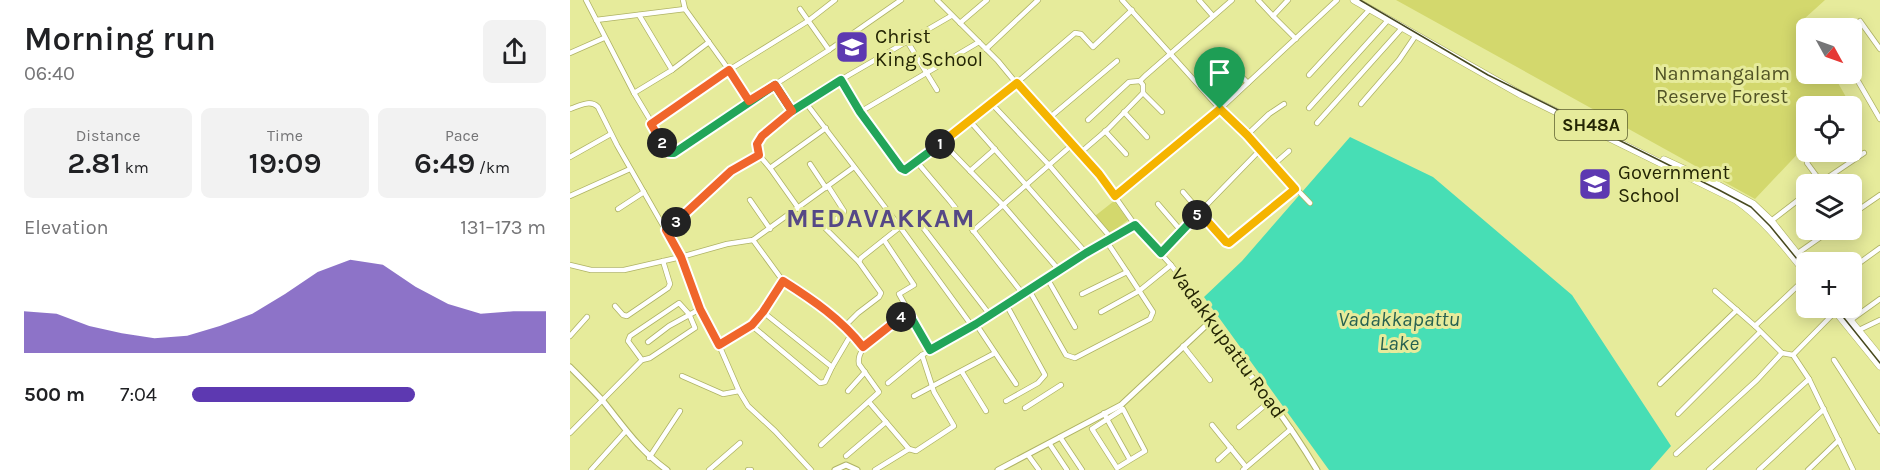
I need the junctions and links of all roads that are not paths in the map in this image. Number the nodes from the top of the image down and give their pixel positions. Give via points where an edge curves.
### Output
1 (585, 0) edge
2 (683, 0) edge
3 (835, 0) edge
4 (901, 0) edge
5 (987, 0) edge
6 (1038, 0) edge
7 (1124, 0) edge
8 (1199, 0) edge
9 (1232, 0) edge
10 (1258, 0) edge
11 (1288, 0) edge
12 (1338, 0) edge
13 (1354, 0) edge
14 (1363, 0) edge
15 (939, 1) edge
16 (685, 9) junction
17 (800, 9) dead end
18 (1370, 9) junction
19 (1132, 10) junction
20 (639, 15) junction
21 (951, 16) junction
22 (1213, 16) junction
23 (1273, 16) junction
24 (1389, 19) junction
25 (596, 20) junction
26 (808, 21) junction
27 (960, 23) junction
28 (1862, 24) edge
29 (1402, 28) junction
30 (1416, 35) junction
31 (604, 38) junction
32 (1296, 39) junction
33 (907, 41) junction
34 (709, 42) junction
35 (979, 42) junction
36 (986, 49) junction
37 (1880, 49) edge
38 (829, 50) junction
39 (570, 53) edge
40 (1169, 54) junction
41 (1117, 61) dead end
42 (1228, 63) dead end
43 (672, 69) junction
44 (729, 70) junction
45 (927, 72) junction
46 (1309, 75) dead end
47 (841, 80) junction
48 (1140, 81) junction
49 (1017, 83) junction
50 (1248, 83) junction
51 (1860, 84) edge
52 (775, 85) junction
53 (937, 90) dead end
54 (633, 93) junction
55 (1143, 93) junction
56 (749, 101) junction
57 (806, 103) junction
58 (992, 104) junction
59 (1284, 104) dead end
60 (1361, 104) dead end
61 (1309, 108) dead end
62 (570, 109) edge
63 (1220, 109) junction
64 (792, 111) junction
65 (860, 112) junction
66 (1124, 112) junction
67 (1162, 112) dead end
68 (1048, 119) junction
69 (1880, 119) edge
70 (969, 120) junction
71 (1088, 120) dead end
72 (1317, 123) dead end
73 (651, 124) junction
74 (826, 128) junction
75 (1105, 131) junction
76 (611, 134) junction
77 (1247, 135) junction
78 (1147, 137) dead end
79 (942, 142) junction
80 (1072, 145) junction
81 (995, 149) junction
82 (1260, 150) junction
83 (1289, 151) dead end
84 (1080, 153) junction
85 (1864, 153) dead end
86 (1126, 154) dead end
87 (759, 155) junction
88 (570, 157) edge
89 (917, 162) junction
90 (810, 164) dead end
91 (1049, 165) junction
92 (1273, 165) junction
93 (854, 167) junction
94 (770, 168) junction
95 (630, 169) junction
96 (970, 171) junction
97 (1833, 174) edge
98 (1027, 184) junction
99 (827, 187) junction
100 (1295, 189) junction
101 (644, 192) junction
102 (1183, 192) dead end
103 (1880, 195) edge
104 (570, 196) edge
105 (1115, 196) junction
106 (750, 200) dead end
107 (1796, 202) edge
108 (1310, 203) dead end
109 (1158, 204) dead end
110 (1003, 205) junction
111 (1862, 207) edge
112 (618, 209) dead end
113 (799, 209) junction
114 (1200, 213) junction
115 (1771, 221) junction
116 (921, 225) dead end
117 (1135, 225) junction
118 (900, 227) junction
119 (770, 229) junction
120 (666, 230) junction
121 (973, 231) junction
122 (1182, 232) junction
123 (1113, 239) junction
124 (753, 240) junction
125 (884, 240) junction
126 (1817, 240) edge
127 (1107, 242) junction
128 (1880, 248) edge
129 (1086, 253) junction
130 (1161, 253) junction
131 (1795, 255) junction
132 (681, 257) junction
133 (663, 261) junction
134 (1862, 261) edge
135 (859, 262) junction
136 (570, 265) edge
137 (1171, 265) junction
138 (1059, 270) junction
139 (1127, 272) junction
140 (1047, 278) junction
141 (783, 281) junction
142 (1796, 287) edge
143 (1029, 290) junction
144 (1138, 291) junction
145 (1714, 291) dead end
146 (1023, 294) junction
147 (1082, 294) dead end
148 (1880, 300) edge
149 (1006, 304) junction
150 (615, 306) dead end
151 (700, 309) junction
152 (1737, 310) junction
153 (763, 312) junction
154 (908, 312) junction
155 (1101, 312) dead end
156 (688, 314) junction
157 (990, 315) junction
158 (587, 317) dead end
159 (1828, 318) edge
160 (1844, 318) edge
161 (1213, 319) junction
162 (1880, 320) edge
163 (1848, 322) junction
164 (752, 325) junction
165 (974, 325) junction
166 (845, 326) junction
167 (1755, 326) junction
168 (1075, 327) dead end
169 (1859, 330) junction
170 (1760, 332) junction
171 (852, 333) junction
172 (570, 336) edge
173 (648, 342) dead end
174 (719, 345) junction
175 (1183, 346) junction
176 (863, 347) junction
177 (930, 350) junction
178 (995, 353) junction
179 (1782, 353) junction
180 (922, 355) junction
181 (1793, 355) junction
182 (1880, 357) edge
183 (642, 360) junction
184 (1834, 360) dead end
185 (1880, 366) edge
186 (570, 367) edge
187 (832, 367) junction
188 (865, 372) junction
189 (962, 372) junction
190 (682, 376) dead end
191 (1809, 379) junction
192 (1210, 380) dead end
193 (888, 383) dead end
194 (1016, 384) dead end
195 (1036, 384) junction
196 (1660, 384) dead end
197 (1062, 385) dead end
198 (932, 387) junction
199 (848, 390) dead end
200 (740, 392) junction
201 (914, 396) dead end
202 (1042, 397) junction
203 (602, 401) junction
204 (1006, 401) dead end
205 (1270, 401) junction
206 (869, 402) junction
207 (1122, 407) junction
208 (1025, 408) dead end
209 (1824, 409) junction
210 (680, 411) dead end
211 (986, 411) dead end
212 (1678, 414) dead end
213 (1106, 416) junction
214 (886, 422) junction
215 (1088, 422) junction
216 (1212, 425) dead end
217 (1239, 427) dead end
218 (1879, 428) edge
219 (1092, 429) junction
220 (1291, 429) junction
221 (626, 432) junction
222 (570, 433) edge
223 (1060, 437) junction
224 (1839, 440) junction
225 (740, 443) dead end
226 (1048, 443) junction
227 (821, 445) dead end
228 (1230, 448) junction
229 (909, 449) junction
230 (1676, 454) dead end
231 (1028, 455) junction
232 (846, 456) dead end
233 (649, 458) junction
234 (1130, 460) junction
235 (1218, 460) dead end
236 (1245, 468) edge
237 (1001, 469) edge
238 (591, 470) edge
239 (667, 470) edge
240 (709, 470) edge
241 (811, 470) edge
242 (835, 470) edge
243 (857, 470) edge
244 (875, 470) edge
245 (1039, 470) edge
246 (1067, 470) edge
247 (1082, 470) edge
248 (1317, 470) edge
249 (1709, 470) edge
250 (1759, 470) edge
251 (1808, 470) edge
252 (1853, 470) edge

1 - 25 street
2 - 16 street
3 - 26 street
4 - 38 street
5 - 27 street
6 - 36 street
7 - 19 street
8 - 22 street
9 - 22 street
10 - 23 street
11 - 23 street
12 - 32 street
13 - 18 main road, SH48A
14 - 115 main road, SH48A via 1488,74 1740,196
15 - 21 street, Vadakkupattu Road
16 - 20 street
16 - 34 street
17 - 26 street
18 - 24 main road, SH48A
18 - 46 street
19 - 40 street
19 - 49 street via 1093,47 1075,33
20 - 25 street
20 - 43 street
21 - 27 street, Vadakkupattu Road
21 - 33 street
22 - 40 street
23 - 32 street
24 - 29 main road, SH48A
24 - 61 street
25 - 31 street
26 - 38 street
26 - 44 street
27 - 35 street, Vadakkupattu Road
28 - 37 street
29 - 30 main road, SH48A
29 - 72 street
30 - 60 street
30 - 131 main road, SH48A via 1520,94 1747,207
31 - 39 street
31 - 54 street
32 - 50 street
33 - 45 street
33 - 47 street
34 - 43 street
34 - 44 street
35 - 36 street, Vadakkupattu Road
35 - 45 street
36 - 49 street, Vadakkupattu Road
38 - 52 street
40 - 48 street
40 - 63 street
41 - 68 street
42 - 50 street
43 - 54 street
44 - 56 street
44 - 73 street
45 - 53 street
45 - 65 street
47 - 57 street
47 - 65 street
48 - 55 street
48 - 71 street via 1129,82
49 - 58 street
49 - 68 street, Vadakkupattu Road
50 - 63 street
51 - 69 street
52 - 56 street
52 - 64 street
54 - 73 street
55 - 66 street
55 - 67 street
56 - 73 street via 674,153 670,153
57 - 64 street
57 - 74 street
58 - 70 street
58 - 91 street
59 - 77 street
62 - 76 street via 594,104
63 - 77 street
63 - 105 street
64 - 87 street via 762,136 757,144
65 - 89 street via 901,168 905,170
66 - 75 street
66 - 78 street
68 - 80 street, Vadakkupattu Road
70 - 79 street
70 - 81 street
74 - 93 street
74 - 94 street
75 - 84 street
75 - 86 street
76 - 88 street
76 - 95 street
77 - 82 street
79 - 89 street
79 - 96 street
80 - 84 street, Vadakkupattu Road
80 - 91 street
81 - 96 street
81 - 98 street
82 - 92 street
82 - 114 street
83 - 92 street
84 - 105 street, Vadakkupattu Road
85 - 97 street
87 - 94 street
87 - 120 street via 731,171
89 - 121 street
90 - 99 street
91 - 98 street
91 - 123 street
92 - 100 street
93 - 99 street
93 - 118 street
94 - 113 street
95 - 101 street
95 - 104 street
96 - 110 street
98 - 110 street
98 - 129 street
99 - 113 street
99 - 135 street via 844,211 825,228
100 - 108 street
100 - 114 street via 1229,243
101 - 112 street
101 - 120 street
102 - 114 street
103 - 111 street
105 - 117 street, Vadakkupattu Road
106 - 119 street
107 - 115 street
109 - 122 street
110 - 121 street
110 - 138 street
113 - 119 street
114 - 122 street
115 - 131 main road, SH48A
116 - 157 street
117 - 123 street
117 - 130 street, Vadakkupattu Road
118 - 125 street
118 - 165 street
119 - 124 street
120 - 132 street
121 - 146 street
122 - 130 street
123 - 127 street
124 - 132 street
124 - 141 street
125 - 135 street
125 - 154 street via 914,285 899,294
126 - 131 street
127 - 129 street
127 - 139 street
128 - 134 street
129 - 138 street
130 - 137 street, Vadakkupattu Road
132 - 133 street
132 - 151 street
133 - 136 street via 624,270 591,270
133 - 150 street via 668,288 627,316
135 - 166 street via 880,293
137 - 144 street
137 - 161 street, Vadakkupattu Road
138 - 140 street
139 - 144 street
139 - 147 street
140 - 143 street
140 - 168 street
141 - 153 street
141 - 166 street
142 - 167 street
143 - 144 street via 1066,355 1075,358 1150,319 1153,312
143 - 146 street
144 - 155 street
145 - 152 street
146 - 149 street
148 - 163 street
149 - 157 street
149 - 195 street via 1044,372 1043,380
151 - 156 street
151 - 174 street
152 - 167 street
152 - 196 street
153 - 164 street
153 - 187 street
154 - 176 street
154 - 177 street
156 - 173 street
156 - 183 street via 694,329
156 - 183 street via 677,303 630,336 628,341
157 - 165 street
158 - 172 street
159 - 181 street
160 - 163 main road
161 - 175 street
161 - 205 street, Vadakkupattu Road via 1223,343
162 - 169 street
163 - 169 main road
163 - 185 main road
164 - 174 street
164 - 187 street via 820,383 825,382
165 - 177 street
165 - 178 street
166 - 171 street
167 - 170 street
169 - 182 main road
170 - 179 street
170 - 212 street
171 - 176 street
171 - 187 street
174 - 200 street
175 - 192 street
175 - 207 street
176 - 188 street via 858,360
177 - 180 street
178 - 189 street
178 - 194 street
179 - 181 street
179 - 230 street
180 - 193 street
180 - 198 street
181 - 191 street
183 - 203 street
184 - 218 street
186 - 203 street
188 - 199 street
188 - 206 street via 879,392
189 - 198 street
189 - 211 street
190 - 200 street via 723,394
191 - 209 street
191 - 249 street
195 - 202 street
195 - 204 street
197 - 202 street
198 - 201 street
198 - 229 street via 954,426 916,451
200 - 241 street via 756,416
202 - 208 street
203 - 221 street
203 - 222 street
205 - 217 street
205 - 220 street, Vadakkupattu Road
206 - 214 street
206 - 227 street
207 - 213 street
207 - 234 street via 1145,451
209 - 224 street
209 - 250 street
210 - 233 street
213 - 215 street
213 - 219 street
213 - 234 street
214 - 229 street
214 - 232 street
215 - 219 street
215 - 223 street
216 - 228 street
219 - 234 street via 1117,468
220 - 236 street
220 - 248 street, Vadakkupattu Road
221 - 233 street
221 - 238 street
223 - 226 street
223 - 247 street
224 - 251 street
224 - 252 street
225 - 240 street
226 - 231 street
226 - 246 street
228 - 235 street
228 - 236 street
229 - 244 street
231 - 237 street
231 - 245 street
233 - 239 street
242 - 243 street via 846,465

